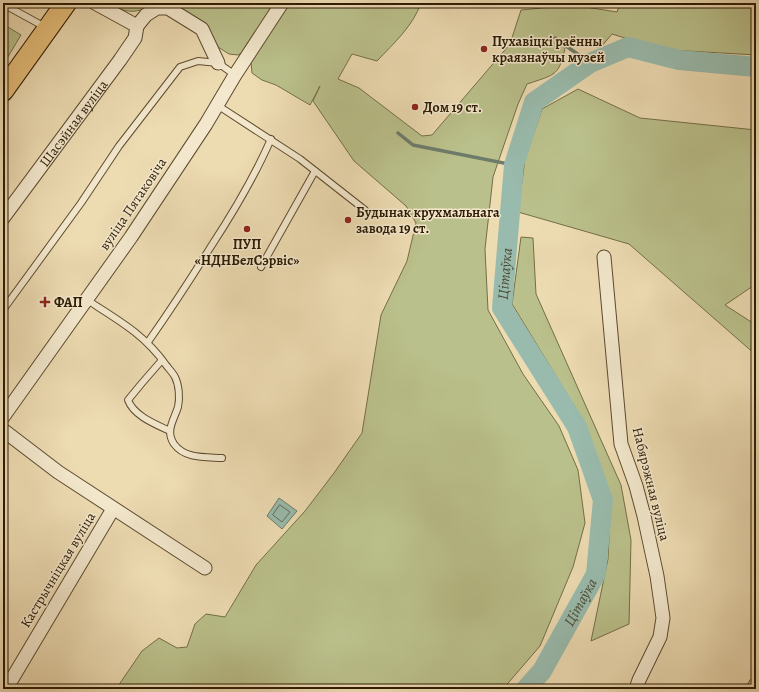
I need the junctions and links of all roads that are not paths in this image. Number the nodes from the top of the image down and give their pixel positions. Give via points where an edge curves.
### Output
1 (66, 3) edge
2 (95, 3) edge
3 (282, 3) edge
4 (3, 4) edge
5 (137, 26) junction
6 (48, 29) junction
7 (218, 63) junction
8 (235, 75) junction
9 (3, 91) edge
10 (217, 105) junction
11 (271, 140) junction
12 (315, 171) junction
13 (365, 210) dead end
14 (3, 218) edge
15 (604, 257) dead end
16 (261, 267) dead end
17 (87, 300) junction
18 (3, 310) edge
19 (148, 342) junction
20 (162, 360) junction
21 (3, 417) edge
22 (3, 430) edge
23 (170, 431) junction
24 (222, 458) dead end
25 (113, 509) junction
26 (205, 568) dead end
27 (756, 684) edge
28 (6, 689) edge
29 (636, 689) edge
30 (753, 689) edge

1 - 6 main road
2 - 5 street
3 - 8 street, вуліца Пятаковіча
4 - 6 lane
5 - 7 street via 146,15 157,8 168,8 202,29
5 - 14 street, Шасэйная вуліца via 135,38 120,60
6 - 9 main road
7 - 8 lane
7 - 18 lane via 198,61 180,67 119,146
8 - 10 street, вуліца Пятаковіча
10 - 11 lane
10 - 17 street, вуліца Пятаковіча
11 - 12 lane
11 - 19 lane via 238,205
12 - 13 lane
12 - 16 lane
15 - 29 street, Набярэжная вуліца via 621,444 644,516 657,576 662,618 660,637
17 - 19 lane
17 - 21 street, вуліца Пятаковіча
19 - 20 lane
20 - 23 lane via 175,377 179,390 178,406
20 - 23 lane via 128,400 130,406 146,419
22 - 25 street via 58,472
23 - 24 lane via 170,439 184,453 197,457
25 - 26 street
25 - 28 street, Кастрычніцкая вуліца
27 - 30 street

